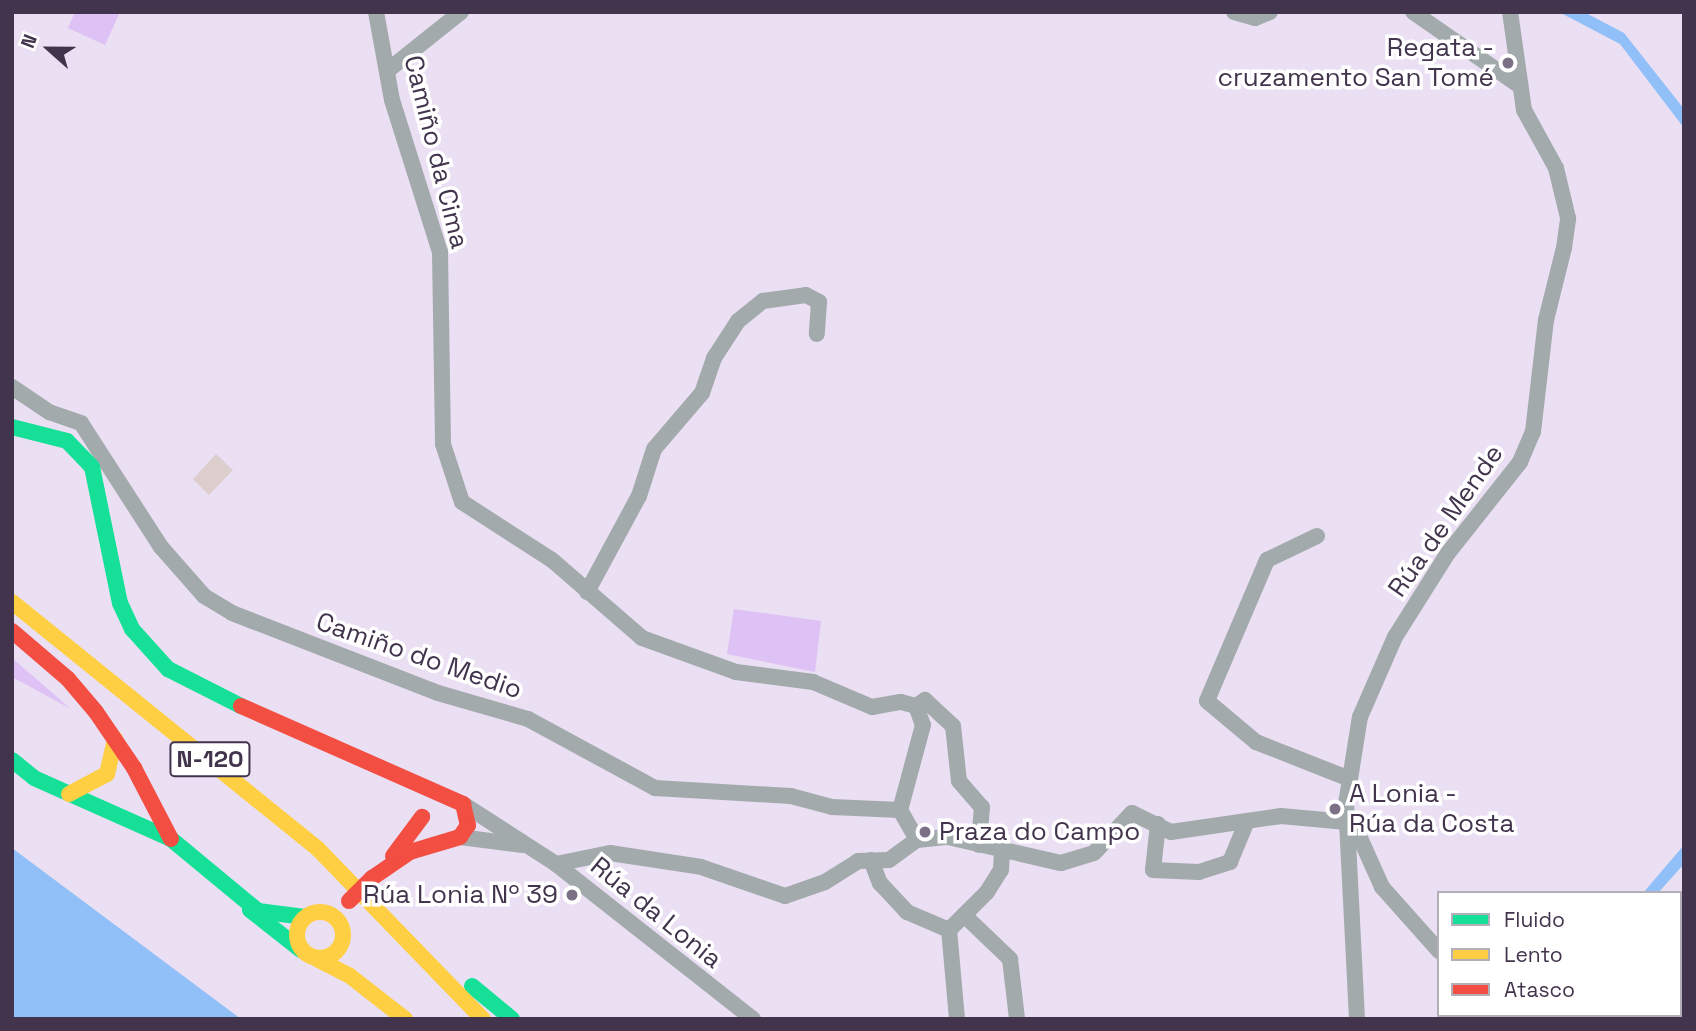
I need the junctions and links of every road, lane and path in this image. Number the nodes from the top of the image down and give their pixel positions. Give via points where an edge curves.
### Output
1 (376, 12) edge
2 (461, 12) edge
3 (1234, 12) edge
4 (1270, 12) edge
5 (1413, 12) edge
6 (1510, 12) edge
7 (387, 71) junction
8 (1517, 84) junction
9 (817, 334) dead end
10 (12, 387) edge
11 (12, 427) edge
12 (100, 447) junction
13 (83, 455) junction
14 (1317, 536) dead end
15 (587, 593) junction
16 (12, 602) edge
17 (12, 631) edge
18 (916, 706) junction
19 (114, 739) junction
20 (12, 760) edge
21 (395, 774) junction
22 (1350, 779) junction
23 (69, 794) junction
24 (448, 796) junction
25 (463, 804) junction
26 (1346, 804) junction
27 (900, 810) junction
28 (424, 812) junction
29 (1247, 821) junction
30 (1347, 822) junction
31 (1158, 824) junction
32 (460, 837) junction
33 (171, 839) junction
34 (917, 840) junction
35 (443, 842) junction
36 (979, 845) junction
37 (528, 846) junction
38 (1002, 850) junction
39 (871, 860) junction
40 (556, 864) junction
41 (372, 878) junction
42 (240, 896) junction
43 (349, 901) junction
44 (322, 912) junction
45 (964, 915) junction
46 (305, 917) junction
47 (399, 927) junction
48 (342, 928) junction
49 (949, 930) junction
50 (340, 946) junction
51 (301, 950) junction
52 (1437, 950) edge
53 (317, 959) junction
54 (378, 996) junction
55 (405, 1019) edge
56 (483, 1019) edge
57 (512, 1019) edge
58 (753, 1019) edge
59 (957, 1019) edge
60 (1017, 1019) edge
61 (1357, 1019) edge

1 - 7 street, Camiño da Cima
2 - 7 street
3 - 4 street via 1255,18
5 - 8 street
6 - 8 street, Rúa de Mende
7 - 15 street, Camiño da Cima via 440,252 443,444 462,502 552,560
8 - 22 street, Rúa de Mende via 1524,110 1556,168 1568,218 1546,320 1533,432 1520,462 1448,553 1395,637 1360,717
9 - 15 street via 819,302 806,295 763,301 738,321 714,358 702,393 654,449 639,496
10 - 12 street, Camiño do Medio via 49,412 81,423
11 - 13 main road via 67,441
12 - 13 street
12 - 27 street, Camiño do Medio via 161,547 204,596 232,613 438,693 528,719 625,776 655,788 791,796 832,807
13 - 21 main road via 101,493 120,603 149,650 194,685
14 - 22 street via 1267,560 1207,701 1255,742
15 - 18 street, Camiño da Cima via 642,638 736,672 813,682 872,707 901,702
16 - 47 main road, N-120 via 308,841
17 - 19 main road via 68,679
18 - 27 street via 923,725
18 - 36 street via 925,700 953,726 960,781 982,807
19 - 23 main road via 107,774
19 - 33 main road
20 - 23 main road
21 - 24 main road
21 - 28 main road
22 - 26 street, Rúa de Mende
23 - 33 main road
24 - 25 main road
24 - 28 main road
25 - 32 main road via 468,825
25 - 37 street, Rúa da Lonia via 503,825
26 - 30 street, Rúa de Mende
26 - 52 street via 1382,887
27 - 34 street
28 - 35 main road via 425,831
28 - 41 main road
29 - 30 street via 1281,816
29 - 31 street via 1171,832
29 - 31 street via 1230,862 1199,872 1153,870
30 - 61 street, Rúa de Mende
31 - 38 street via 1132,813 1094,853 1061,863
32 - 35 main road
32 - 37 street, Rúa da Lonia
33 - 42 main road
34 - 36 street via 948,837
34 - 39 street via 889,860
35 - 41 main road via 410,852
36 - 38 street
37 - 40 street, Rúa da Lonia
38 - 45 street via 1001,870
39 - 40 street via 858,861 825,882 785,895 701,867 610,853
39 - 49 street via 880,883 906,912
40 - 58 street, Rúa da Lonia
41 - 43 main road, bridge
42 - 46 main road via 272,915
42 - 51 main road via 264,926
43 - 44 main road
43 - 48 main road
44 - 46 main road
44 - 48 main road
45 - 49 street
45 - 60 street via 1010,960
46 - 51 main road via 297,929
47 - 56 main road, N-120
47 - 57 main road
48 - 50 main road
49 - 59 street
50 - 53 main road
50 - 54 main road
51 - 53 main road
53 - 54 main road
54 - 55 main road

